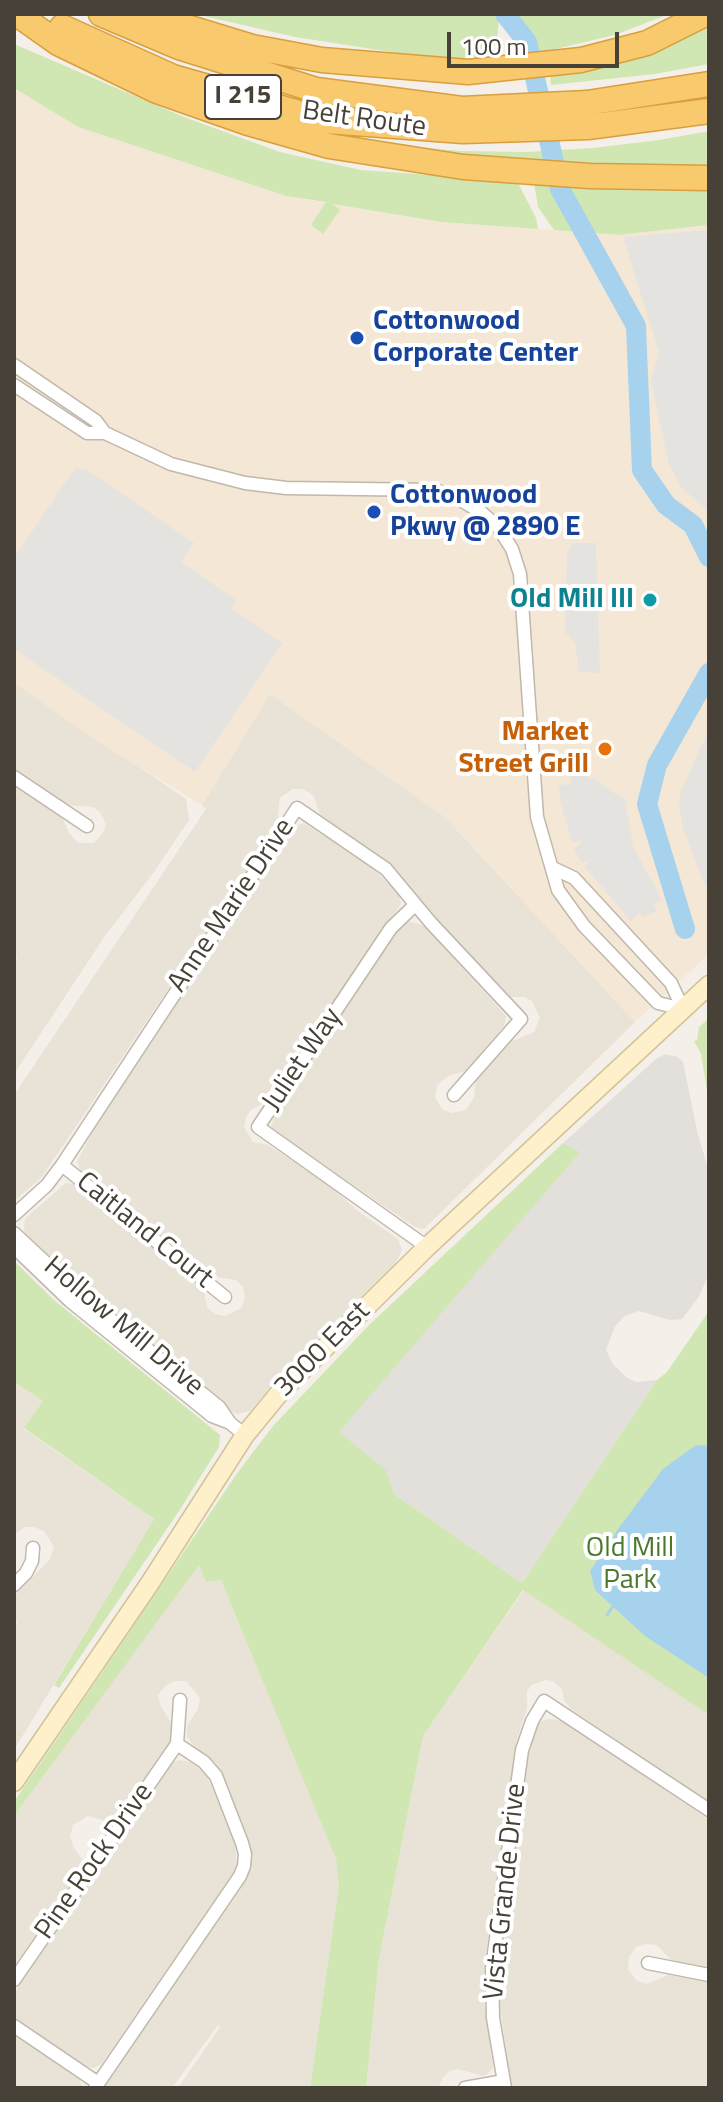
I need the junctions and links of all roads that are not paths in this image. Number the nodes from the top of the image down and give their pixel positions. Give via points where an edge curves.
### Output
1 (17, 14) edge
2 (35, 14) edge
3 (101, 14) edge
4 (144, 14) edge
5 (705, 14) edge
6 (709, 84) edge
7 (709, 111) edge
8 (587, 115) junction
9 (462, 120) junction
10 (709, 178) edge
11 (14, 365) edge
12 (14, 385) edge
13 (105, 433) junction
14 (14, 777) edge
15 (87, 826) dead end
16 (553, 868) junction
17 (415, 905) junction
18 (709, 985) edge
19 (683, 1009) junction
20 (454, 1095) dead end
21 (62, 1165) junction
22 (14, 1215) edge
23 (14, 1233) edge
24 (14, 1243) edge
25 (427, 1247) junction
26 (225, 1297) dead end
27 (230, 1423) junction
28 (245, 1435) junction
29 (33, 1548) dead end
30 (14, 1585) edge
31 (180, 1700) dead end
32 (177, 1744) junction
33 (14, 1782) edge
34 (709, 1810) edge
35 (648, 1963) dead end
36 (709, 1975) edge
37 (14, 1980) edge
38 (14, 2026) edge
39 (505, 2084) edge
40 (96, 2086) edge
41 (465, 2088) edge

1 - 10 highway via 58,43 157,91 329,146 463,167
2 - 9 highway, Belt Route / I 215 via 173,77 327,121
3 - 9 highway, Belt Route / I 215 via 179,47 316,90
4 - 5 highway via 252,47 322,60 468,72 581,60 647,43
6 - 8 highway, Belt Route / I 215
7 - 8 highway, Belt Route / I 215
8 - 9 highway, Belt Route / I 215
11 - 13 street via 96,421
12 - 13 street via 87,433
13 - 16 street via 171,464 245,483 435,490 459,499 498,527 520,574 537,817
14 - 15 street
16 - 19 street via 574,878 671,983
16 - 19 street via 558,890 584,926 658,1003
17 - 20 street, Anne Marie Drive via 521,1019
17 - 21 street, Anne Marie Drive via 386,869 297,808
17 - 25 street, Juliet Way via 391,928 258,1127
18 - 19 main road, 3000 East
19 - 25 main road, 3000 East
21 - 22 street, Anne Marie Drive
21 - 26 street, Caitland Court
23 - 27 street, Hollow Mill Drive via 77,1292 219,1407
24 - 27 street, Hollow Mill Drive via 70,1301 212,1416
25 - 28 main road, 3000 East via 314,1356
27 - 28 street, Hollow Mill Drive
28 - 33 main road, 3000 East
29 - 30 street via 26,1573
31 - 32 street
32 - 37 street, Pine Rock Drive
32 - 40 street via 216,1776 242,1843 244,1866
34 - 39 street, Vista Grande Drive via 544,1701 522,1750 492,1968 493,2018
35 - 36 street
38 - 40 street
39 - 41 street

